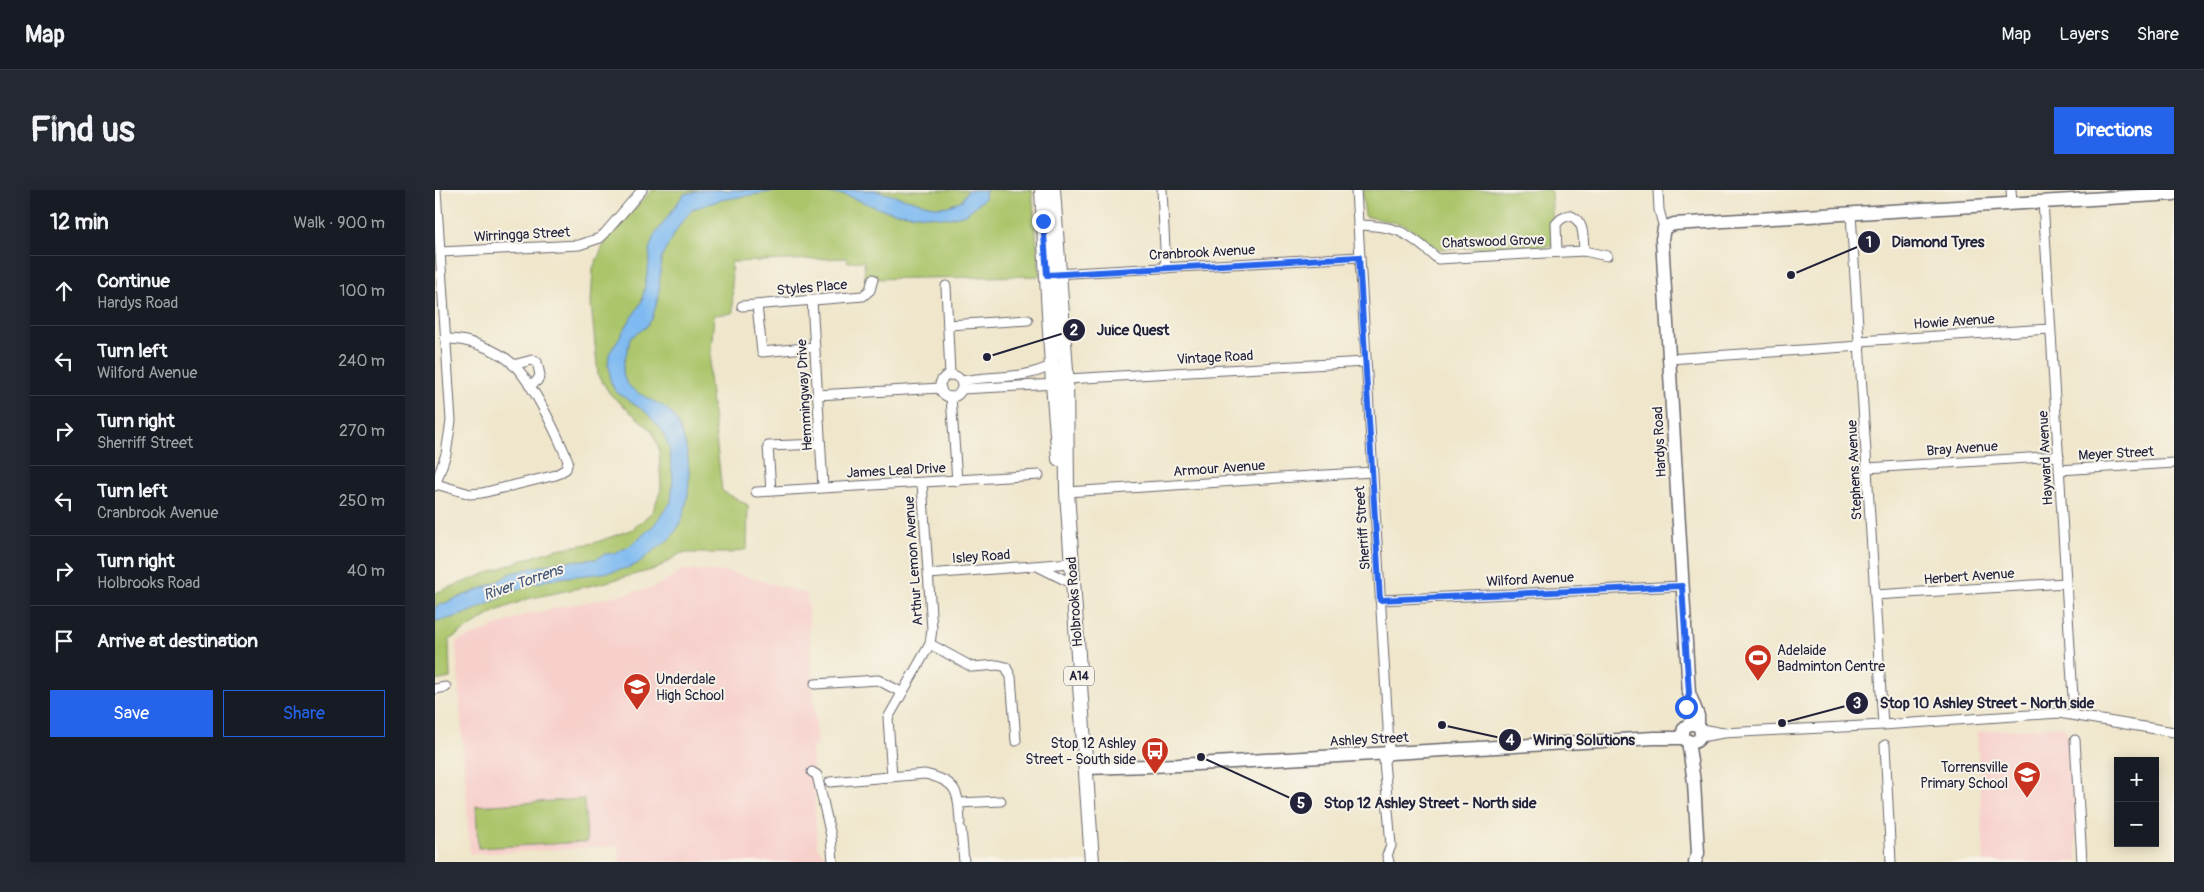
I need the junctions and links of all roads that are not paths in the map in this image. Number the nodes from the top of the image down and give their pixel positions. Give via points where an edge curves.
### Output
1 (436, 190) edge
2 (642, 190) edge
3 (1042, 190) edge
4 (1053, 190) edge
5 (1162, 190) edge
6 (1356, 190) edge
7 (1658, 190) edge
8 (2174, 194) edge
9 (2012, 196) edge
10 (2043, 201) junction
11 (1851, 214) junction
12 (1358, 224) junction
13 (1664, 228) junction
14 (1584, 250) junction
15 (440, 252) junction
16 (1557, 252) junction
17 (1607, 256) dead end
18 (1359, 257) junction
19 (1167, 268) junction
20 (1053, 275) junction
21 (873, 279) dead end
22 (946, 286) dead end
23 (812, 300) junction
24 (757, 305) junction
25 (743, 306) dead end
26 (1028, 320) dead end
27 (948, 325) junction
28 (2050, 329) junction
29 (446, 339) junction
30 (1859, 343) junction
31 (815, 347) junction
32 (1669, 359) junction
33 (1365, 362) junction
34 (513, 365) junction
35 (1052, 365) junction
36 (950, 376) junction
37 (1067, 381) junction
38 (1053, 384) junction
39 (529, 385) junction
40 (961, 385) junction
41 (941, 388) junction
42 (817, 395) junction
43 (951, 397) junction
44 (820, 444) junction
45 (2059, 456) junction
46 (2174, 463) edge
47 (1867, 468) junction
48 (2059, 470) junction
49 (1372, 472) junction
50 (1039, 476) dead end
51 (957, 481) junction
52 (922, 483) junction
53 (435, 485) edge
54 (823, 488) junction
55 (771, 491) junction
56 (756, 492) dead end
57 (1067, 492) junction
58 (1071, 557) junction
59 (1037, 566) junction
60 (928, 574) junction
61 (2066, 583) junction
62 (1073, 584) junction
63 (1682, 586) junction
64 (1875, 595) junction
65 (1380, 600) junction
66 (930, 644) junction
67 (815, 684) dead end
68 (446, 687) dead end
69 (435, 689) edge
70 (901, 692) junction
71 (2074, 714) junction
72 (1883, 725) junction
73 (2174, 732) edge
74 (1693, 733) junction
75 (2075, 740) dead end
76 (1016, 741) dead end
77 (1885, 745) dead end
78 (1389, 753) junction
79 (1086, 768) junction
80 (813, 772) dead end
81 (892, 777) junction
82 (829, 782) dead end
83 (1001, 801) dead end
84 (959, 803) junction
85 (833, 862) edge
86 (964, 862) edge
87 (1092, 862) edge
88 (1389, 862) edge
89 (1695, 862) edge
90 (1891, 862) edge
91 (2082, 862) edge

1 - 15 street
2 - 15 street, Wirringga Street via 605,234 579,245
3 - 20 main road, Holbrooks Road / A14
4 - 20 main road, Holbrooks Road / A14
5 - 19 street
6 - 12 street, Sherriff Street
7 - 13 street, Hardys Road
8 - 10 street
9 - 10 street
9 - 11 street
10 - 28 street, Hayward Avenue
11 - 13 street via 1674,224
11 - 30 street, Stephens Avenue
12 - 16 street, Chatswood Grove via 1385,225 1409,235 1438,259
12 - 18 street, Sherriff Street
13 - 32 street, Hardys Road
14 - 16 street, Chatswood Grove
14 - 16 street via 1582,225 1569,215 1556,224
14 - 17 street, Chatswood Grove
15 - 29 street
18 - 19 street, Cranbrook Avenue
18 - 33 street, Sherriff Street
19 - 20 street, Cranbrook Avenue
20 - 35 main road, Holbrooks Road / A14
20 - 37 main road, Holbrooks Road / A14
21 - 23 street, Styles Place via 870,290 863,296
22 - 27 street
23 - 24 street, Styles Place
23 - 31 street, Hemmingway Drive
24 - 25 street, Styles Place
24 - 31 street via 762,352
26 - 27 street
27 - 36 street
28 - 30 street, Howie Avenue
28 - 45 street, Hayward Avenue
29 - 34 street via 457,338 488,350
29 - 53 street via 451,421 446,454
30 - 32 street, Howie Avenue
30 - 47 street, Stephens Avenue
31 - 42 street, Hemmingway Drive
32 - 63 street, Hardys Road
33 - 37 street, Vintage Road
33 - 49 street, Sherriff Street
34 - 39 street
34 - 39 street via 532,360 537,362 540,375
35 - 38 main road, Holbrooks Road / A14
35 - 40 street via 1038,373 983,377
36 - 40 street via 956,377
36 - 41 street via 942,381
37 - 38 street, Vintage Road
37 - 57 main road, Holbrooks Road / A14
38 - 40 street, Vintage Road
38 - 57 main road, Holbrooks Road / A14 via 1061,471
39 - 53 street via 562,448 566,469 557,475 482,493 471,494
40 - 43 street via 958,395
41 - 42 street
41 - 43 street
42 - 44 street, Hemmingway Drive
43 - 51 street
44 - 54 street, Hemmingway Drive
44 - 55 street via 768,446
45 - 47 street, Bray Avenue
45 - 48 street, Hayward Avenue
46 - 48 street, Meyer Street
47 - 64 street, Stephens Avenue
48 - 61 street, Hayward Avenue
49 - 57 street, Armour Avenue
49 - 65 street, Sherriff Street
50 - 51 street, James Leal Drive
51 - 52 street, James Leal Drive
52 - 54 street, James Leal Drive
52 - 60 street, Arthur Lemon Avenue
54 - 55 street, James Leal Drive
55 - 56 street, James Leal Drive
57 - 58 main road, Holbrooks Road / A14
58 - 59 street, Isley Road via 1065,556
58 - 62 main road, Holbrooks Road / A14
59 - 60 street, Isley Road
59 - 62 street
60 - 66 street, Arthur Lemon Avenue
61 - 64 street, Herbert Avenue
61 - 71 street, Hayward Avenue
62 - 79 main road, Holbrooks Road / A14
63 - 65 street, Wilford Avenue
63 - 74 street, Hardys Road via 1689,693 1686,699
64 - 72 street, Stephens Avenue
65 - 78 street, Sherriff Street
66 - 70 street, Arthur Lemon Avenue
66 - 76 street via 972,667 1006,667 1011,677
67 - 70 street via 879,680
68 - 69 street
70 - 81 street, Arthur Lemon Avenue via 888,718
71 - 72 street, Ashley Street
71 - 73 street, Ashley Street
72 - 74 street, Ashley Street
74 - 78 street, Ashley Street
74 - 89 street, Hardys Road via 1698,853
75 - 91 street
77 - 90 street
78 - 79 street, Ashley Street
78 - 88 street, Sherriff Street via 1384,761 1391,846 1387,854
79 - 87 main road, Holbrooks Road / A14
80 - 85 street via 817,776 829,827
81 - 82 street
81 - 84 street via 925,774 938,777 951,784 958,793
83 - 84 street
84 - 86 street

